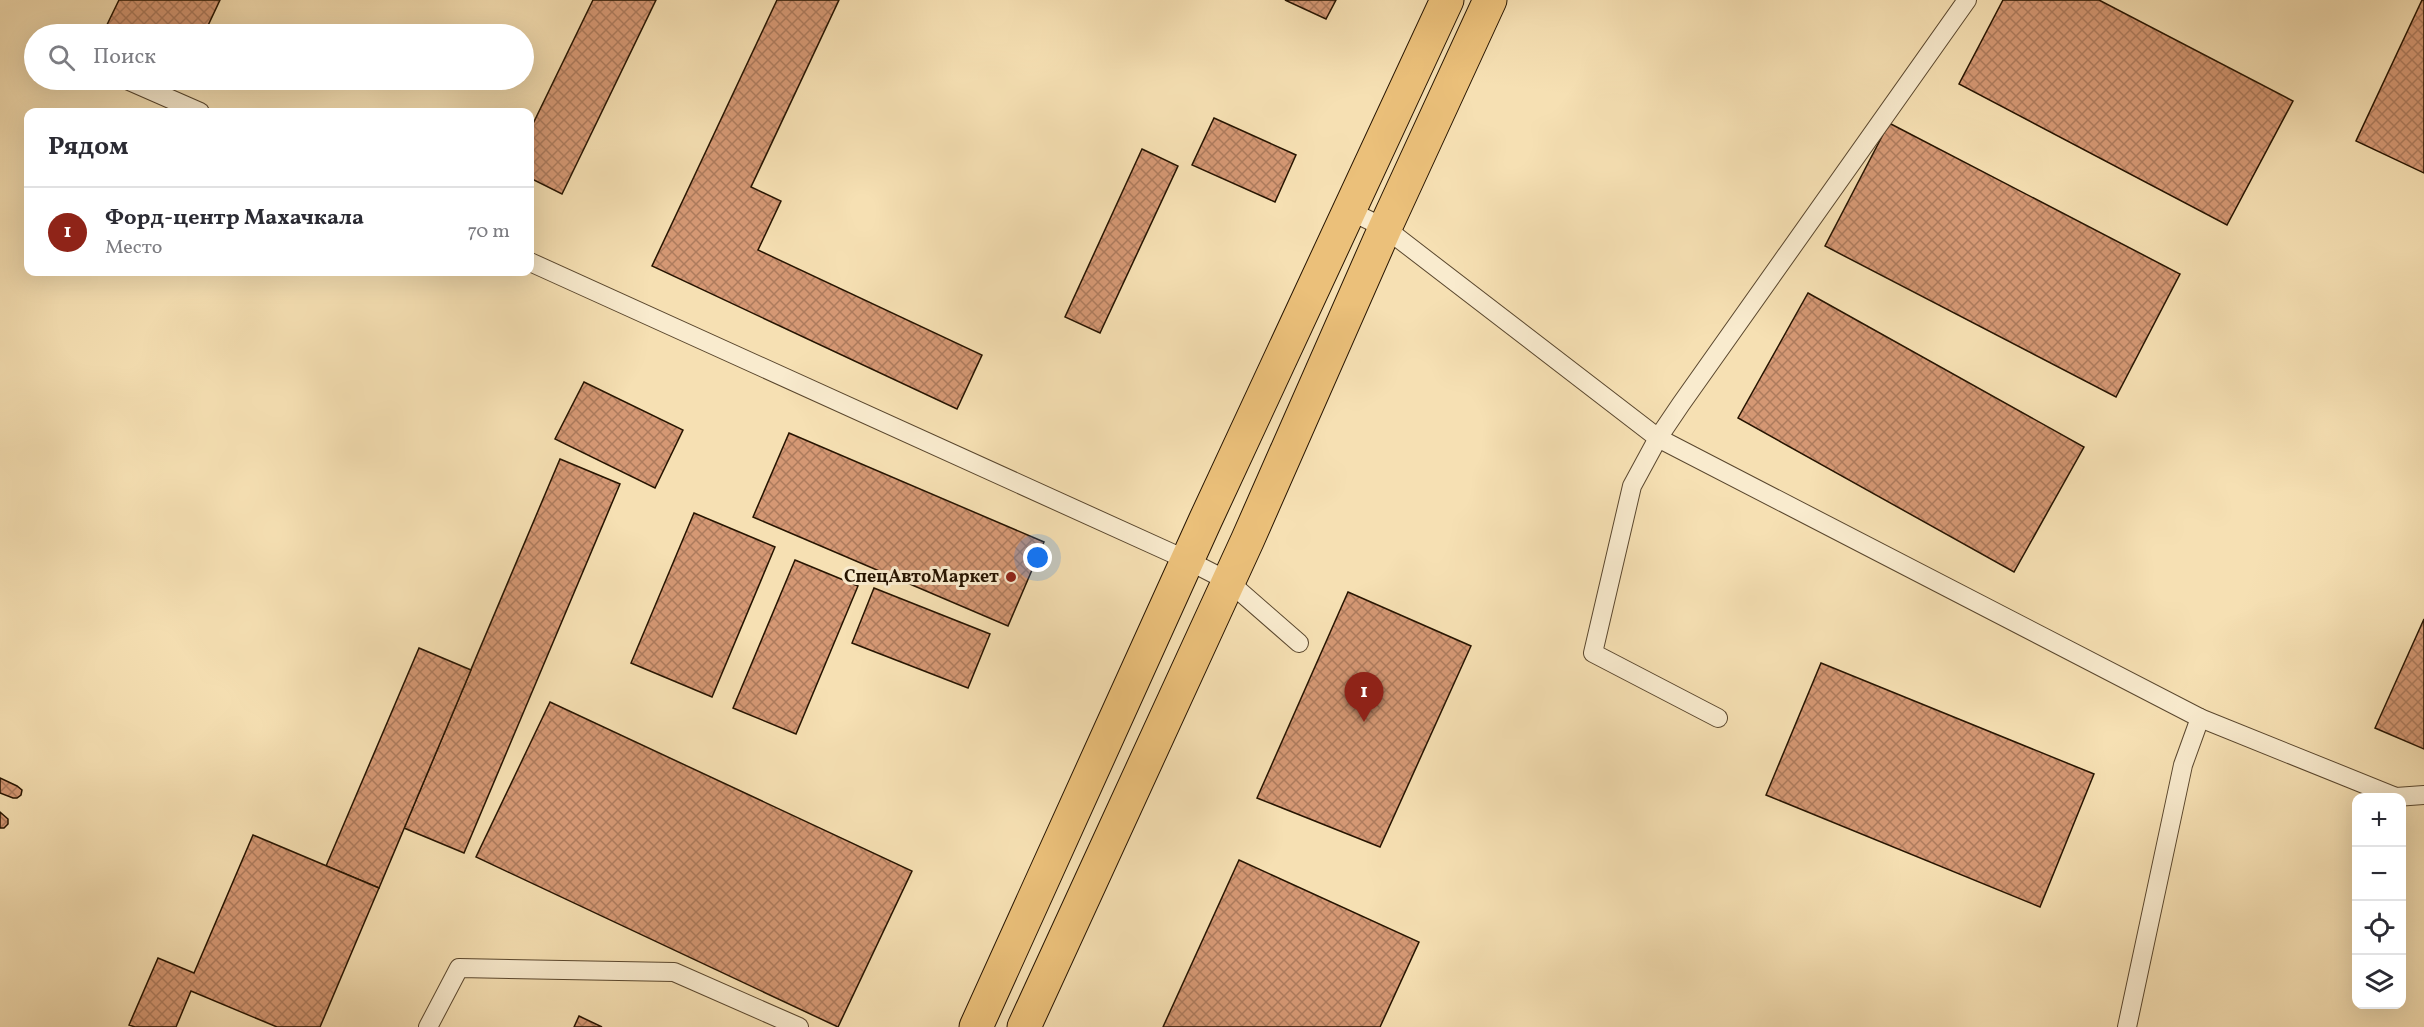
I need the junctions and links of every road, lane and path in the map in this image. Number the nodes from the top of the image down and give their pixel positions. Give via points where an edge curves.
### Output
1 (1447, 0) edge
2 (1490, 0) edge
3 (1967, 0) edge
4 (150, 90) edge
5 (191, 108) edge
6 (1348, 210) junction
7 (1385, 228) junction
8 (534, 264) edge
9 (1658, 438) junction
10 (1187, 560) junction
11 (1228, 581) junction
12 (1299, 643) dead end
13 (1718, 718) dead end
14 (2200, 718) junction
15 (2424, 795) edge
16 (428, 1027) edge
17 (799, 1027) edge
18 (976, 1027) edge
19 (1024, 1027) edge
20 (2127, 1027) edge

1 - 6 main road
2 - 7 main road
3 - 9 lane
4 - 5 lane
6 - 7 lane
6 - 10 main road
7 - 9 lane
7 - 11 main road
8 - 10 lane
9 - 13 lane via 1632,486 1593,653
9 - 14 lane
10 - 11 lane
10 - 18 main road
11 - 12 lane
11 - 19 main road
14 - 15 lane via 2396,797
14 - 20 lane via 2183,765
16 - 17 lane via 459,968 674,972

